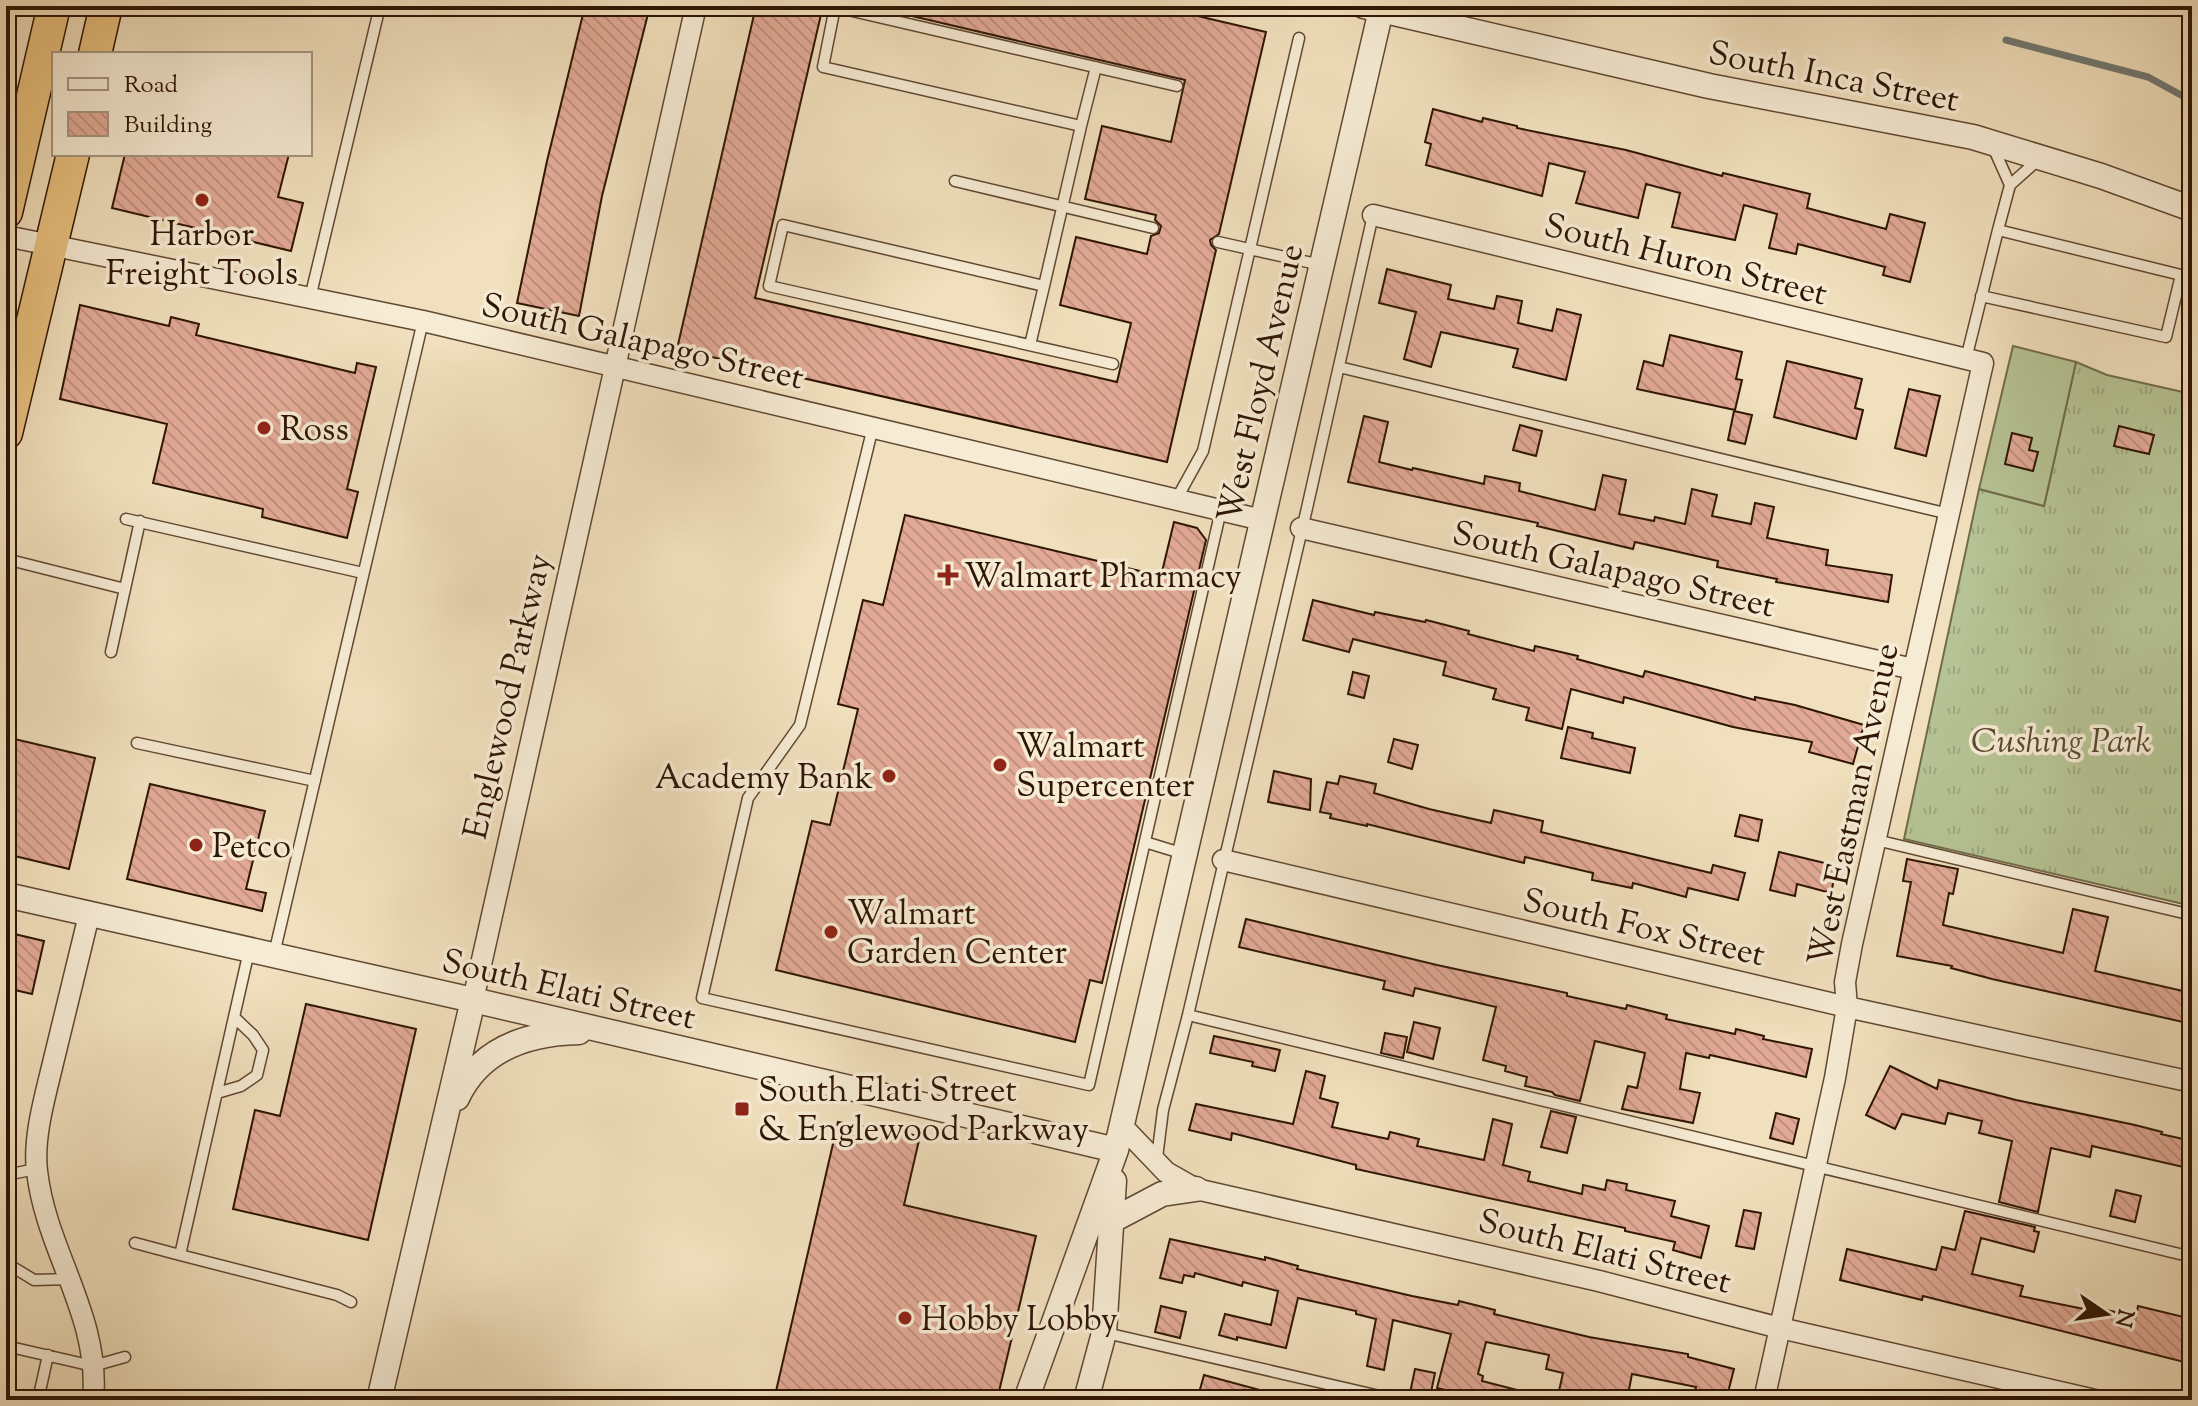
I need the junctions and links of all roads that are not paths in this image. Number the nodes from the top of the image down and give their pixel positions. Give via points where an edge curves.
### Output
1 (54, 6) edge
2 (106, 6) edge
3 (380, 6) edge
4 (696, 6) edge
5 (1375, 7) edge
6 (1299, 38) dead end
7 (95, 52) edge
8 (1096, 67) junction
9 (1177, 86) dead end
10 (1081, 126) junction
11 (1991, 142) junction
12 (73, 156) edge
13 (2042, 157) junction
14 (955, 181) dead end
15 (2010, 185) junction
16 (1062, 206) junction
17 (2192, 209) edge
18 (6, 212) edge
19 (1373, 215) joint
20 (1153, 228) dead end
21 (1998, 230) junction
22 (6, 236) edge
23 (1218, 242) dead end
24 (52, 247) junction
25 (1250, 250) junction
26 (1321, 265) junction
27 (1044, 286) junction
28 (1981, 296) junction
29 (310, 298) junction
30 (423, 321) junction
31 (1030, 345) junction
32 (1974, 361) junction
33 (1113, 364) dead end
34 (615, 366) junction
35 (1339, 367) junction
36 (873, 427) junction
37 (6, 433) edge
38 (1176, 500) junction
39 (1221, 510) junction
40 (1949, 514) junction
41 (126, 519) dead end
42 (1262, 520) junction
43 (140, 521) junction
44 (1301, 528) junction
45 (6, 559) edge
46 (363, 573) junction
47 (125, 589) junction
48 (111, 652) dead end
49 (1913, 669) junction
50 (137, 743) dead end
51 (315, 781) junction
52 (1876, 840) junction
53 (1145, 842) junction
54 (1184, 854) junction
55 (1223, 860) junction
56 (6, 895) edge
57 (89, 915) junction
58 (2192, 915) edge
59 (249, 950) junction
60 (273, 956) junction
61 (473, 1000) junction
62 (1847, 1007) junction
63 (1188, 1015) junction
64 (234, 1017) junction
65 (609, 1032) junction
66 (2192, 1082) edge
67 (217, 1093) junction
68 (1121, 1125) junction
69 (444, 1127) junction
70 (1116, 1150) junction
71 (1158, 1164) junction
72 (1817, 1165) junction
73 (36, 1169) junction
74 (6, 1181) edge
75 (1196, 1189) junction
76 (1111, 1221) junction
77 (6, 1233) edge
78 (135, 1243) dead end
79 (180, 1255) junction
80 (2192, 1257) edge
81 (70, 1279) junction
82 (351, 1302) dead end
83 (1780, 1328) junction
84 (1104, 1333) junction
85 (6, 1346) edge
86 (48, 1355) junction
87 (125, 1357) dead end
88 (93, 1366) junction
89 (38, 1400) edge
90 (93, 1400) edge
91 (379, 1400) edge
92 (1026, 1400) edge
93 (1086, 1400) edge
94 (1397, 1400) edge
95 (1764, 1400) edge
96 (2095, 1400) edge

1 - 18 highway
2 - 7 highway
3 - 29 lane
4 - 34 street, Englewood Parkway
5 - 11 street, South Inca Street via 1709,86
5 - 26 street, West Floyd Avenue
6 - 25 lane
8 - 9 lane
8 - 10 lane
8 - 10 lane via 835,7 823,67
10 - 16 lane
11 - 13 street, South Inca Street
11 - 15 lane
12 - 24 highway
13 - 15 lane
13 - 17 street, South Inca Street
14 - 16 lane
15 - 21 lane
16 - 20 lane
16 - 27 lane
19 - 32 street, South Huron Street
19 - 35 lane
21 - 28 lane
21 - 28 lane via 2181,275 2175,305 2166,337
22 - 24 street, South Galapago Street
23 - 25 lane
24 - 29 street, South Galapago Street
24 - 37 highway
25 - 26 lane
25 - 38 lane via 1203,451
26 - 42 street, West Floyd Avenue
27 - 31 lane
27 - 31 lane via 783,225 769,286
28 - 32 lane
29 - 30 street, South Galapago Street
30 - 34 street, South Galapago Street
30 - 46 lane
31 - 33 lane
32 - 40 street, West Eastman Avenue
34 - 36 street, South Galapago Street
34 - 61 street, Englewood Parkway
35 - 40 lane
35 - 44 lane
36 - 38 street, South Galapago Street
36 - 53 lane via 800,725 748,798 702,998 1089,1085
38 - 39 street, South Galapago Street
39 - 42 street, South Galapago Street
39 - 53 lane
40 - 49 street, West Eastman Avenue
41 - 43 lane
42 - 54 street, West Floyd Avenue
43 - 46 lane
43 - 47 lane
44 - 49 street, South Galapago Street
44 - 55 lane
45 - 47 lane
46 - 51 lane
47 - 48 lane
49 - 52 street, West Eastman Avenue
50 - 51 lane
51 - 60 lane
52 - 58 lane
52 - 62 street, West Eastman Avenue via 1847,969
53 - 54 lane
54 - 68 street, West Floyd Avenue
55 - 62 street, South Fox Street
55 - 63 lane
56 - 57 street, South Elati Street
57 - 59 street, South Elati Street
57 - 73 street via 48,1088
59 - 60 street, South Elati Street
59 - 64 lane
60 - 61 street, South Elati Street
61 - 65 street, South Elati Street
61 - 69 street, Englewood Parkway
62 - 66 street, South Fox Street
62 - 72 street, West Eastman Avenue
63 - 71 lane via 1163,1110
63 - 72 lane
64 - 67 lane
64 - 67 lane via 263,1050 257,1075
65 - 69 street via 540,1036 498,1050 472,1072
65 - 70 street, South Elati Street
67 - 79 lane
68 - 70 street, West Floyd Avenue
68 - 71 street, South Elati Street
69 - 91 street, Englewood Parkway
70 - 76 street, West Floyd Avenue
70 - 92 street, West Floyd Avenue
71 - 75 street, South Elati Street
72 - 80 lane
72 - 83 street, West Eastman Avenue
73 - 74 lane via 11,1174
73 - 81 street
75 - 76 street via 1162,1194
75 - 83 street, South Elati Street
76 - 84 street, West Floyd Avenue
77 - 81 lane via 11,1266 34,1280
78 - 79 lane
79 - 82 lane
81 - 88 street via 87,1324
83 - 95 street, West Eastman Avenue
83 - 96 street, South Elati Street
84 - 93 street, West Floyd Avenue
84 - 94 lane
85 - 86 lane
86 - 88 lane
86 - 89 lane
87 - 88 lane
88 - 90 street

